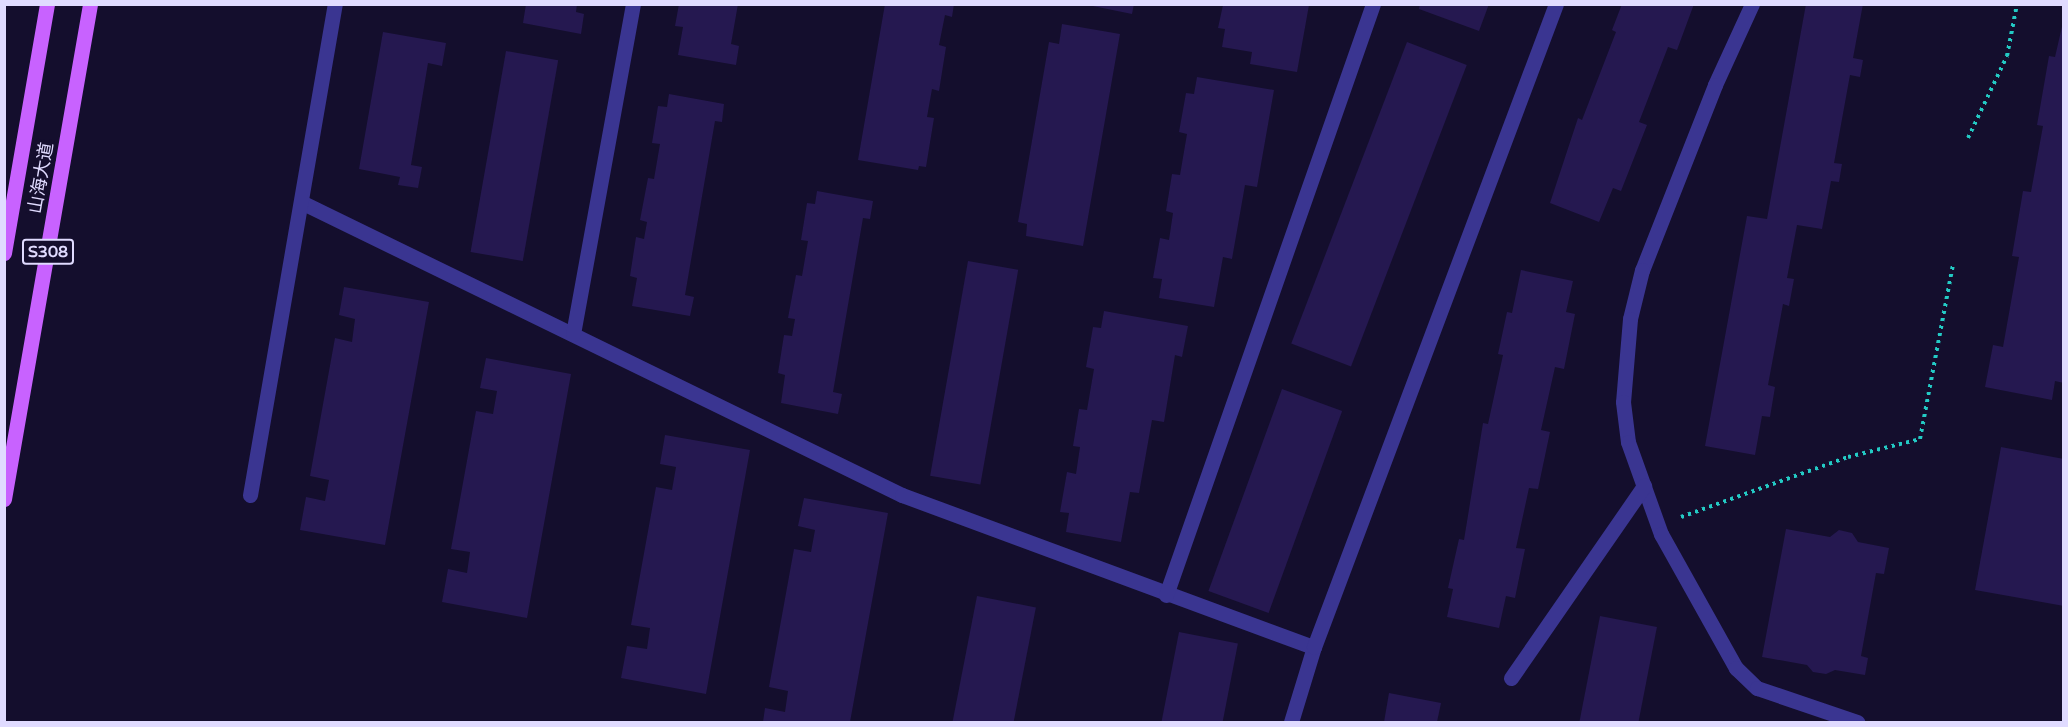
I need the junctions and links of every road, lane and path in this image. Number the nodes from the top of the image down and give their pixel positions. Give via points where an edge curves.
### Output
1 (47, 4) edge
2 (90, 4) edge
3 (335, 4) edge
4 (633, 4) edge
5 (1372, 4) edge
6 (1556, 4) edge
7 (1752, 4) edge
8 (2018, 4) edge
9 (1968, 138) dead end
10 (301, 202) junction
11 (4, 253) edge
12 (1953, 265) dead end
13 (573, 334) junction
14 (1644, 486) junction
15 (250, 495) dead end
16 (4, 500) edge
17 (1658, 526) junction
18 (1166, 595) junction
19 (1314, 647) junction
20 (1511, 678) dead end
21 (1291, 723) edge
22 (1857, 723) edge

1 - 11 main road, 山海大道 / S308
2 - 16 main road, 山海大道 / S308
3 - 10 lane
4 - 13 lane
5 - 18 lane
6 - 19 lane
7 - 14 lane via 1647,259 1630,319 1623,402 1628,442
8 - 9 path via 2007,56
10 - 13 lane
10 - 15 lane
12 - 17 path via 1920,439 1848,457
13 - 18 lane via 902,495
14 - 17 lane
14 - 20 lane
17 - 22 lane via 1736,668 1757,688
18 - 19 lane
19 - 21 lane

